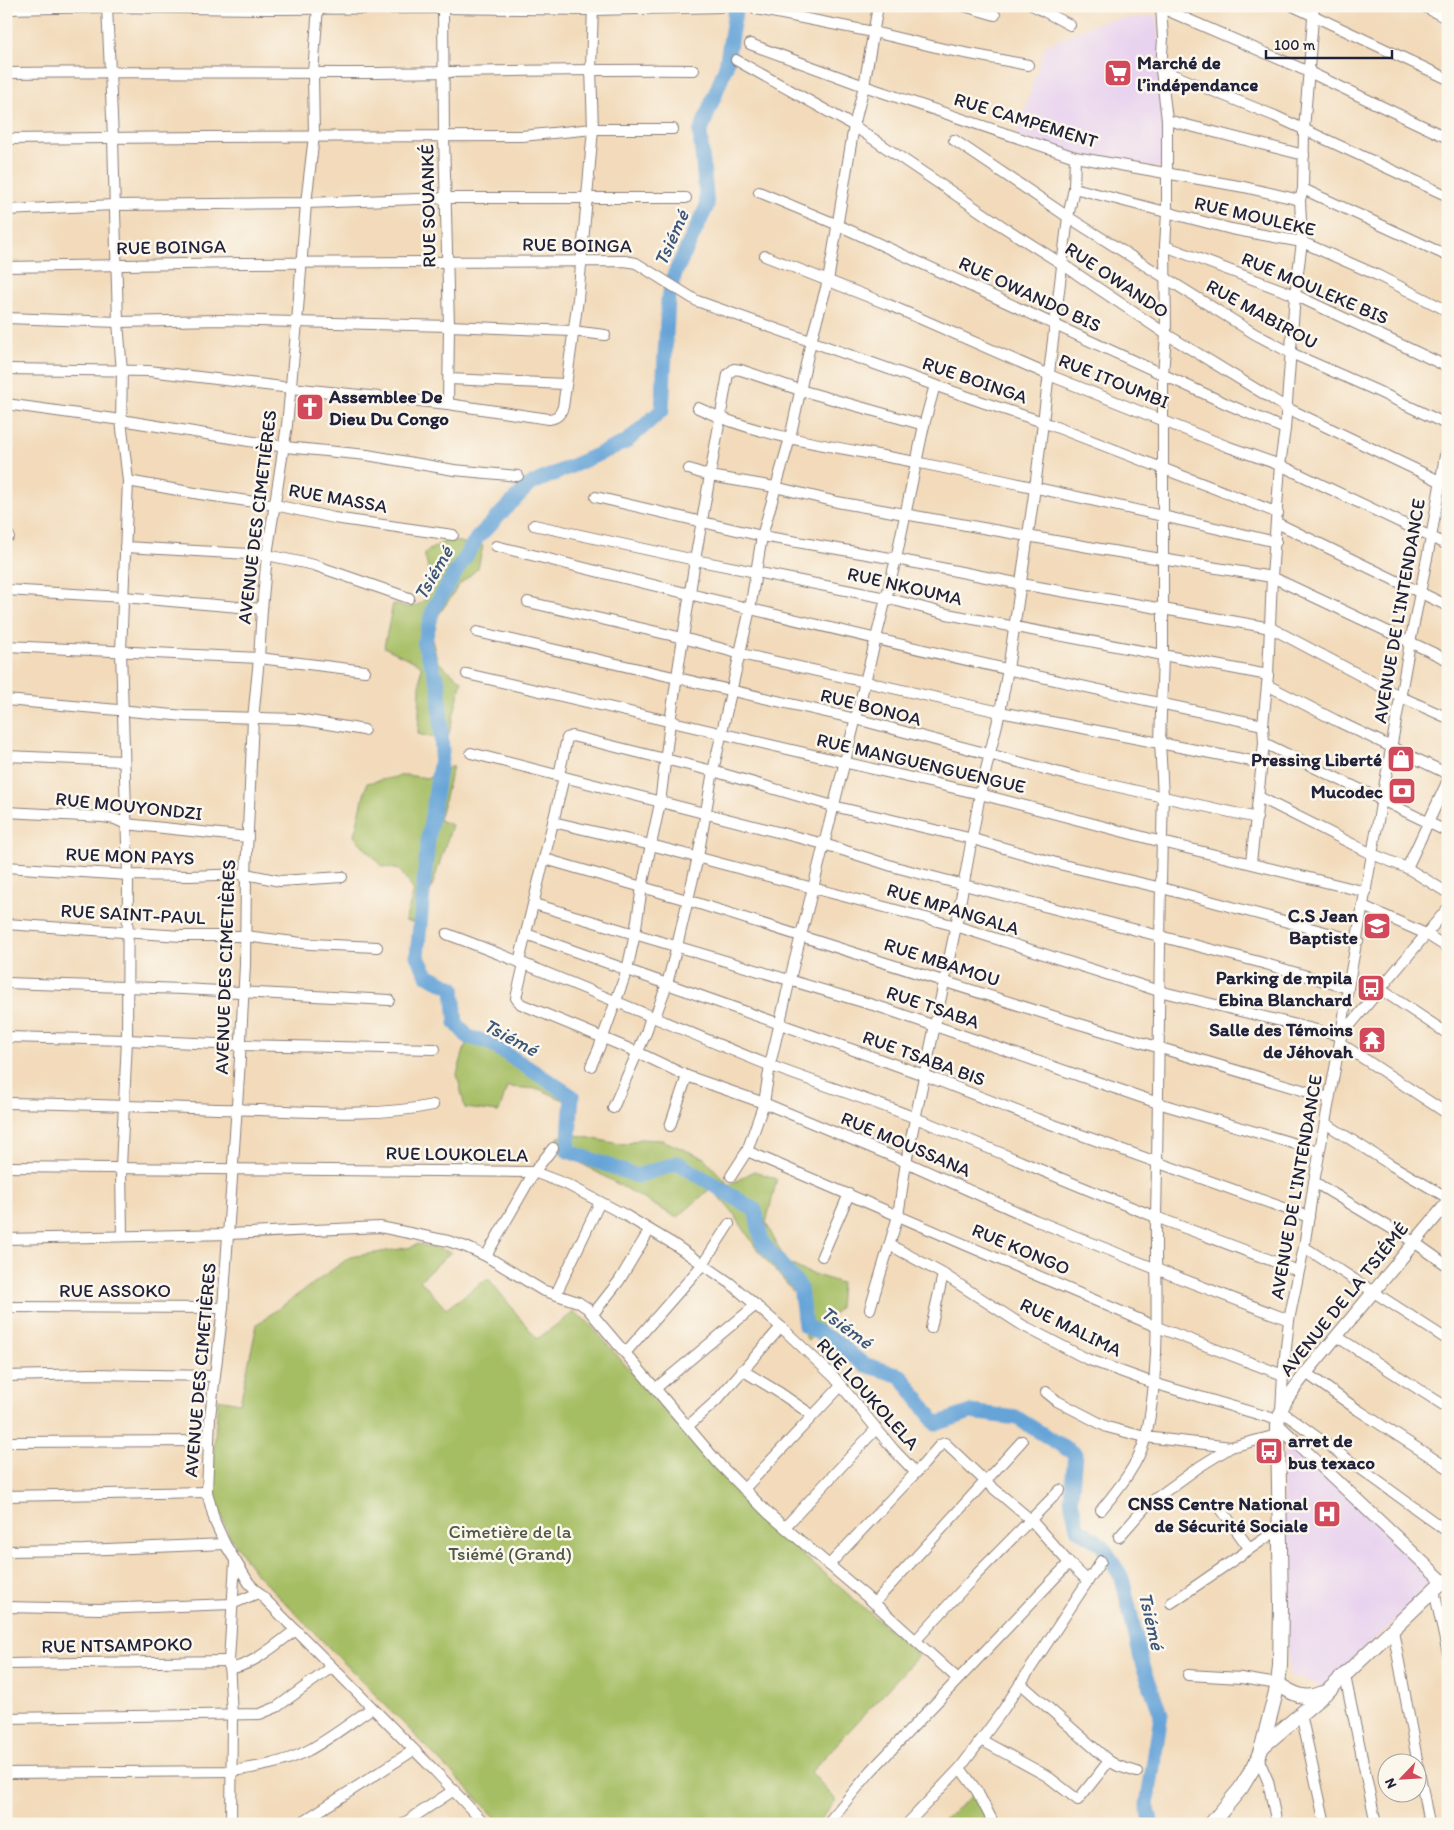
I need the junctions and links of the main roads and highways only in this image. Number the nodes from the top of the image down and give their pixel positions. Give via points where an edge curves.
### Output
1 (1448, 1202) edge
2 (1278, 1423) junction
3 (1443, 1583) edge
4 (1278, 1684) junction
5 (1329, 1690) junction
6 (1260, 1752) junction
7 (1211, 1824) edge

1 - 2 main road, AVENUE DE LA TSIÉMÉ via 1306,1373 1287,1399
2 - 3 main road
2 - 4 highway via 1281,1641
3 - 5 highway
4 - 5 highway via 1302,1697 1318,1696
4 - 6 highway
5 - 6 highway
6 - 7 highway via 1241,1788

